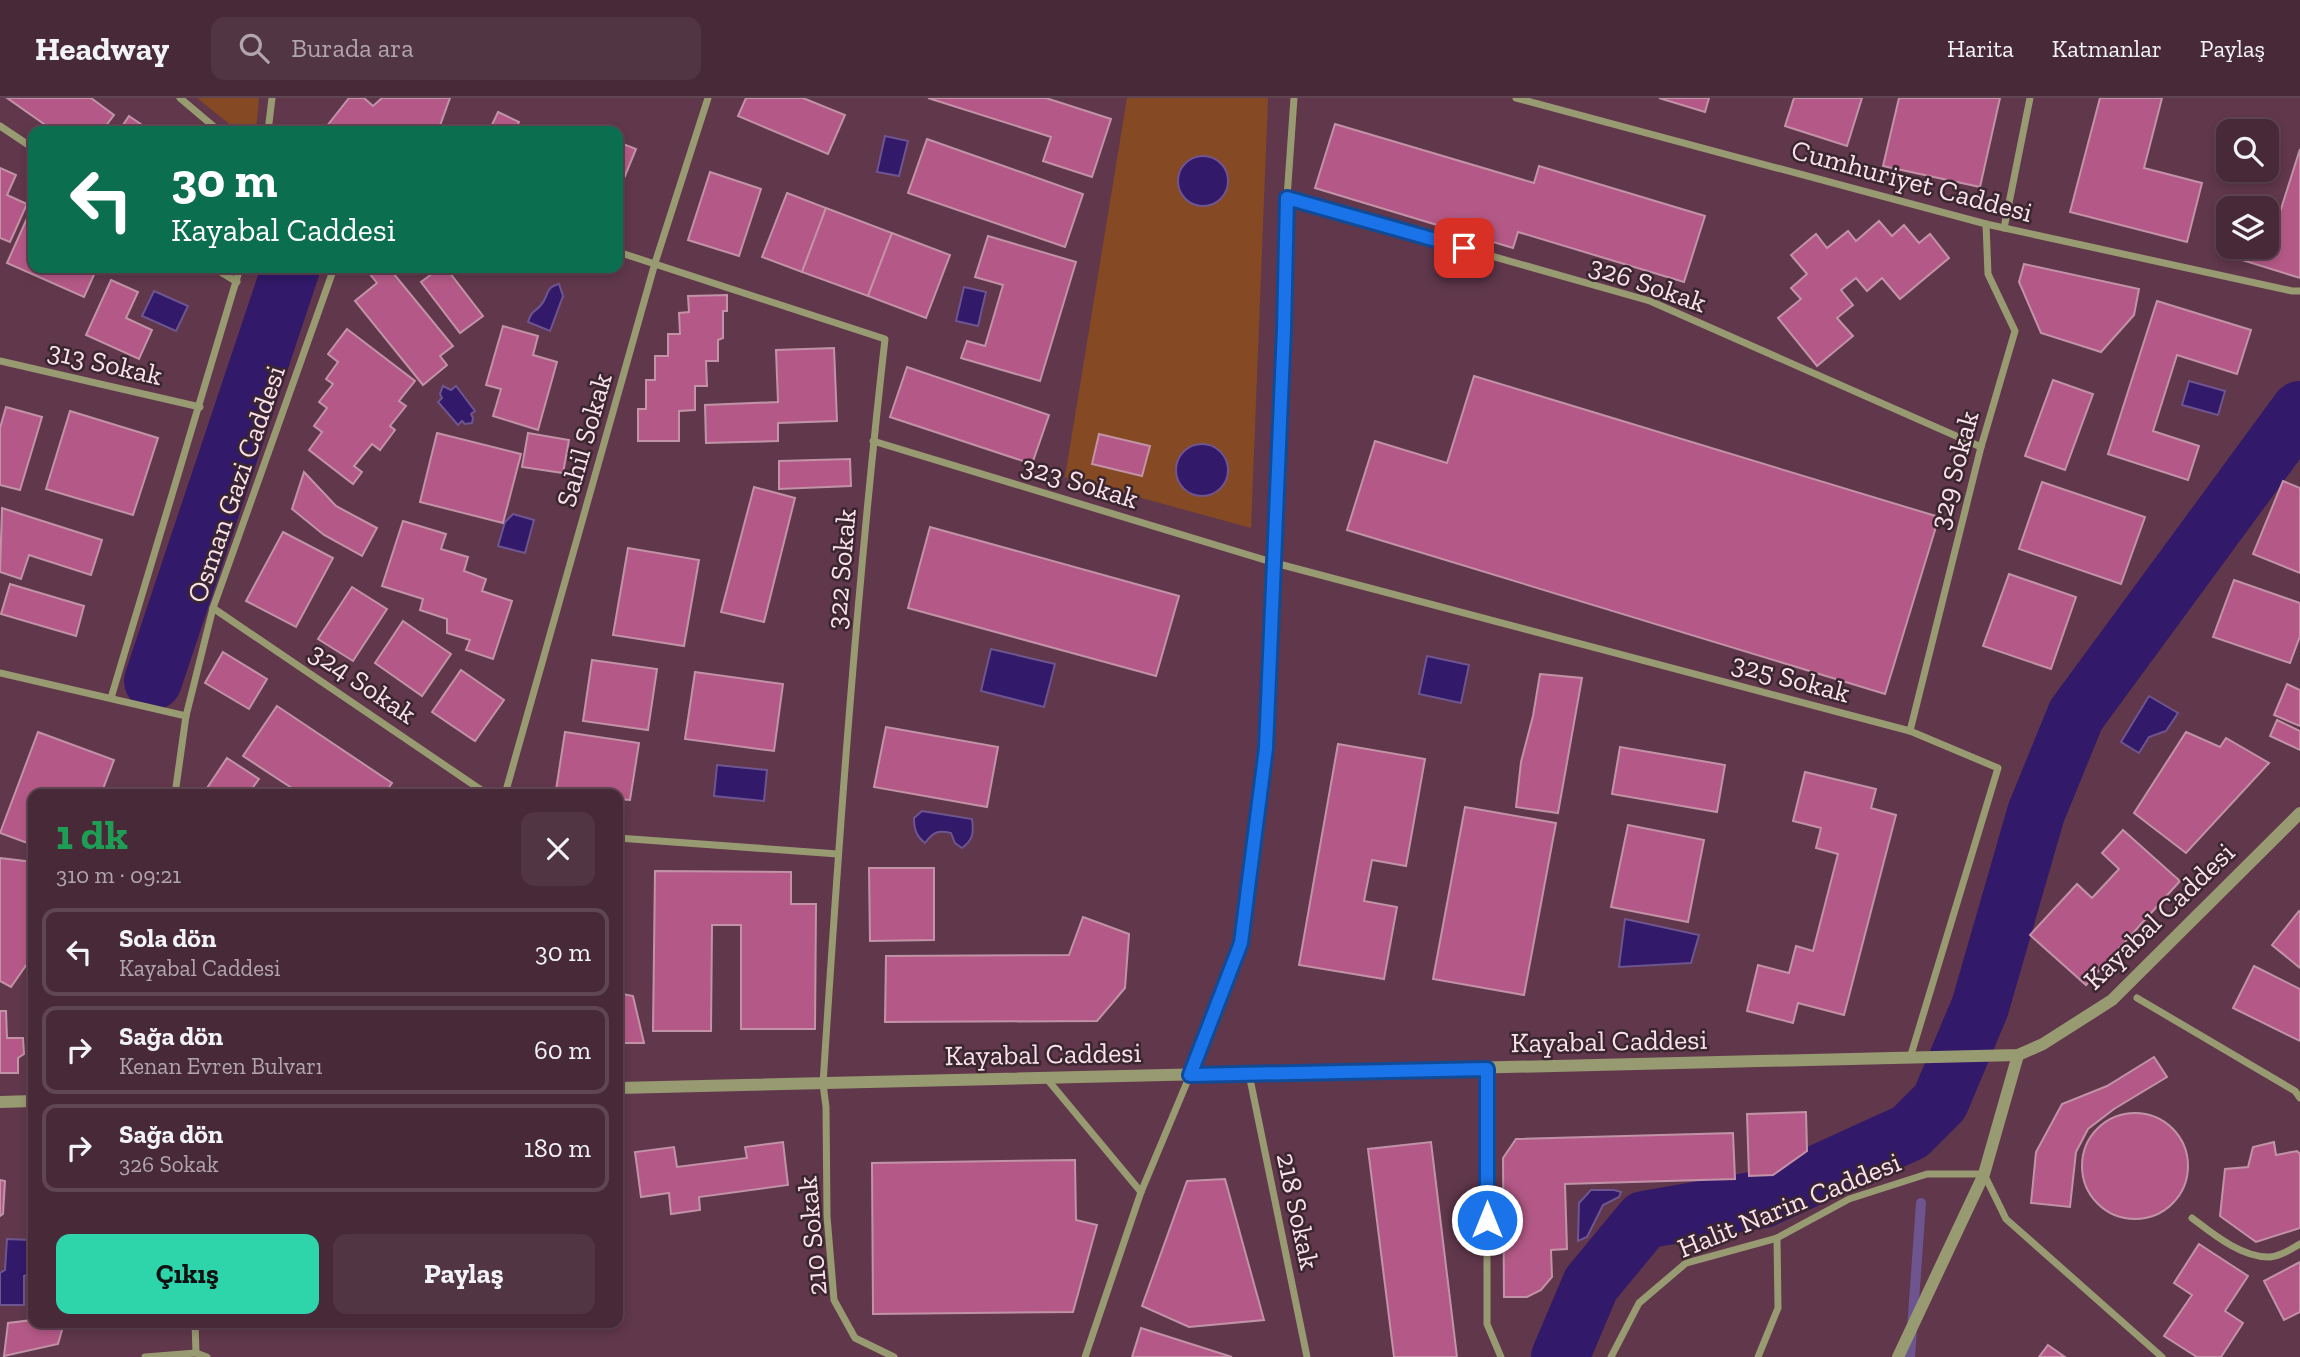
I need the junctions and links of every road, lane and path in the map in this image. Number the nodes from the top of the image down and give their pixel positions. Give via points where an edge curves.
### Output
1 (180, 98) edge
2 (272, 98) edge
3 (708, 98) edge
4 (1294, 98) edge
5 (1516, 98) edge
6 (2030, 98) edge
7 (0, 125) edge
8 (213, 126) edge
9 (269, 126) edge
10 (28, 145) edge
11 (1287, 198) junction
12 (1986, 224) junction
13 (2004, 228) junction
14 (623, 253) edge
15 (655, 263) junction
16 (222, 273) edge
17 (239, 273) edge
18 (332, 273) edge
19 (237, 282) junction
20 (2300, 291) edge
21 (0, 361) edge
22 (200, 407) junction
23 (873, 441) junction
24 (1981, 447) junction
25 (1275, 563) junction
26 (213, 608) junction
27 (0, 673) edge
28 (111, 698) junction
29 (186, 716) junction
30 (1910, 731) junction
31 (176, 789) edge
32 (481, 789) edge
33 (506, 789) edge
34 (2300, 813) edge
35 (623, 838) edge
36 (838, 854) junction
37 (2137, 999) dead end
38 (2018, 1055) junction
39 (1909, 1059) junction
40 (1487, 1069) junction
41 (1249, 1074) junction
42 (1190, 1075) junction
43 (1047, 1079) junction
44 (824, 1084) junction
45 (623, 1088) edge
46 (2300, 1098) edge
47 (28, 1101) edge
48 (0, 1102) edge
49 (1984, 1174) junction
50 (1141, 1192) junction
51 (2192, 1218) dead end
52 (1777, 1238) junction
53 (2300, 1244) edge
54 (195, 1328) edge
55 (196, 1353) junction
56 (145, 1357) edge
57 (207, 1357) edge
58 (894, 1357) edge
59 (1085, 1357) edge
60 (1307, 1357) edge
61 (1501, 1357) edge
62 (1611, 1357) edge
63 (1758, 1357) edge
64 (1898, 1357) edge
65 (2162, 1357) edge

1 - 8 street
2 - 9 street
3 - 15 street, Sahil Sokak
4 - 11 street
5 - 12 street, Cumhuriyet Caddesi
6 - 13 street
7 - 10 street
11 - 24 street, 326 Sokak via 1650,302
11 - 25 street
12 - 13 street, Cumhuriyet Caddesi
12 - 24 street, 329 Sokak via 1987,274 2015,331
13 - 20 street, Cumhuriyet Caddesi
14 - 15 street, 322 Sokak
15 - 23 street, 322 Sokak via 885,339
15 - 33 street, Sahil Sokak
16 - 19 street
17 - 19 street, Osman Gazi Caddesi
18 - 26 street, Osman Gazi Caddesi
19 - 22 street, Osman Gazi Caddesi
21 - 22 street, 313 Sokak
22 - 28 street, Osman Gazi Caddesi
23 - 25 street, 323 Sokak
23 - 36 street, 322 Sokak
24 - 30 street, 329 Sokak
25 - 30 street, 325 Sokak
25 - 42 street via 1266,748 1241,943
26 - 29 street, Osman Gazi Caddesi
26 - 32 street, 324 Sokak
27 - 28 street
28 - 29 street
29 - 31 street, Osman Gazi Caddesi
30 - 39 street, 325 Sokak via 1998,768
34 - 38 street, Kayabal Caddesi via 2112,1000
35 - 36 street
36 - 44 street, 322 Sokak
37 - 46 street
38 - 39 street, Kayabal Caddesi
38 - 49 street
39 - 40 street, Kayabal Caddesi
40 - 41 street, Kayabal Caddesi
40 - 61 street via 1487,1324
41 - 42 street, Kayabal Caddesi
41 - 60 street, 218 Sokak
42 - 43 street, Kayabal Caddesi
42 - 50 street
43 - 44 street, Kayabal Caddesi
43 - 50 street
44 - 45 street, Kayabal Caddesi
44 - 58 street, 210 Sokak via 834,1300 855,1338
47 - 48 street
49 - 52 street, Halit Narin Caddesi via 1927,1174 1849,1199
49 - 64 street
49 - 65 street via 2006,1219
50 - 59 street
51 - 53 street via 2254,1256 2272,1257
52 - 62 street, Halit Narin Caddesi via 1686,1263 1639,1303
52 - 63 street via 1778,1308
54 - 55 street
55 - 56 street
55 - 57 street

